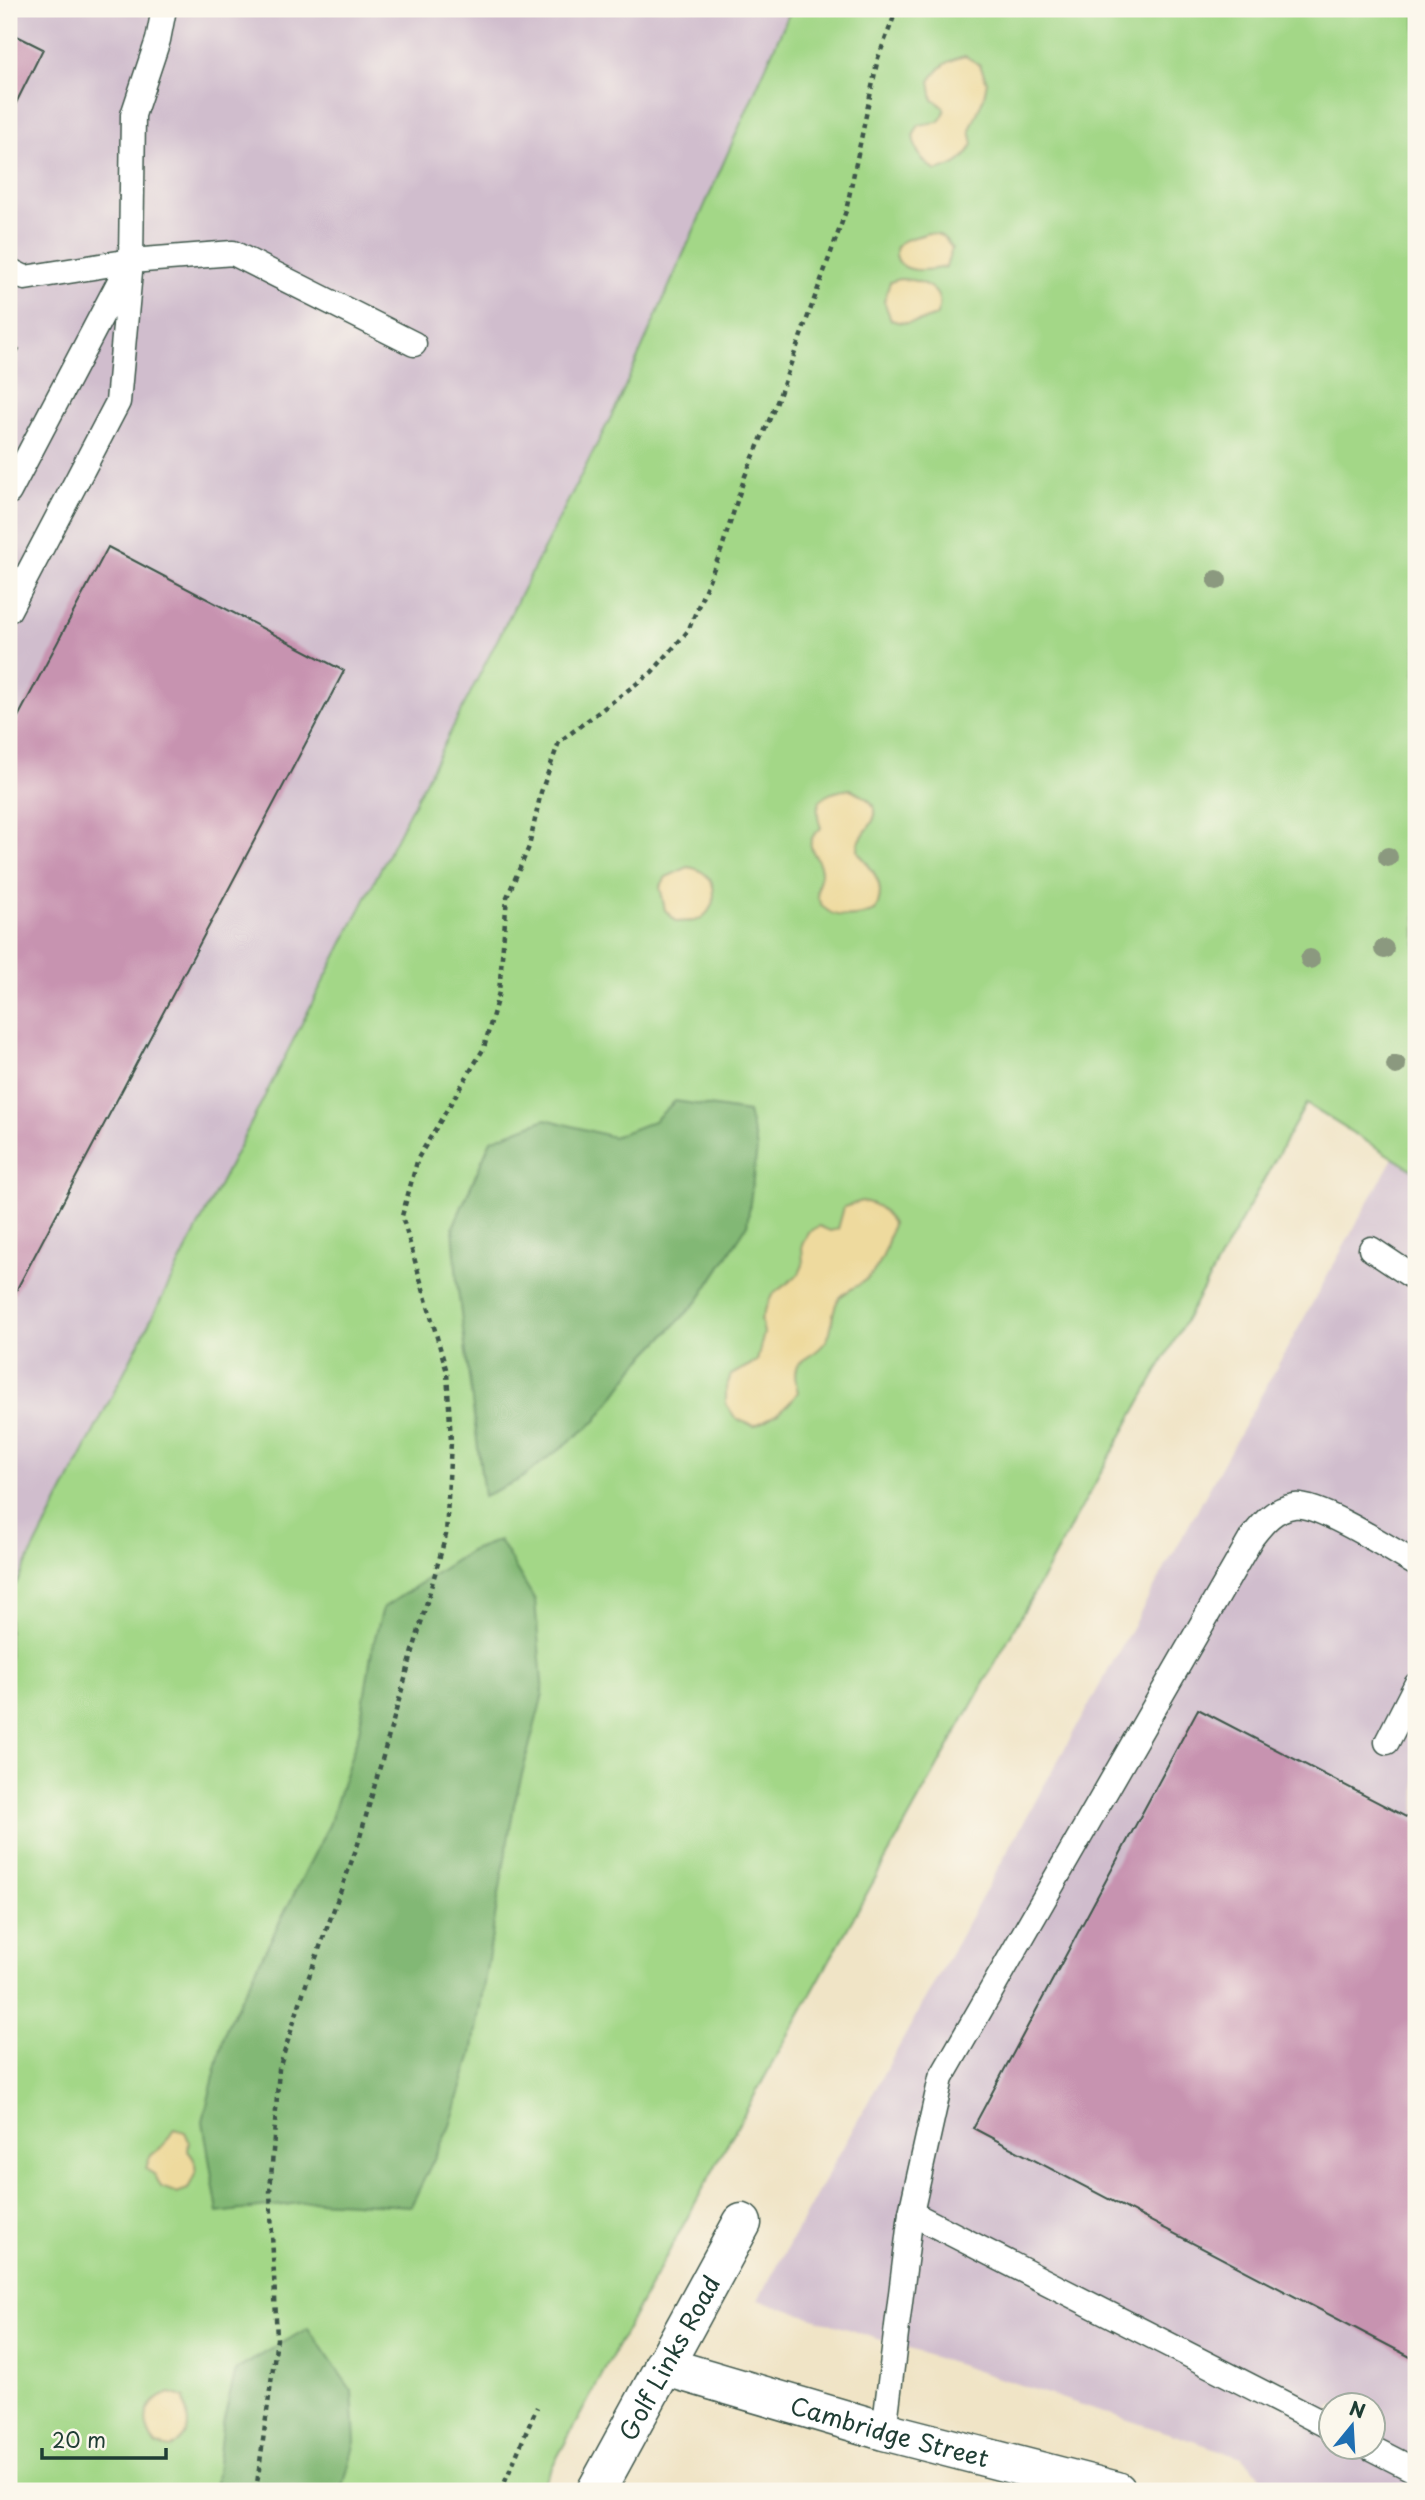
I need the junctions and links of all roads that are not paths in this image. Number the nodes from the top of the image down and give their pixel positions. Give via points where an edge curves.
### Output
1 (164, 9) edge
2 (131, 261) junction
3 (9, 270) edge
4 (414, 344) dead end
5 (9, 492) edge
6 (9, 610) edge
7 (1371, 1250) dead end
8 (1416, 1279) edge
9 (1416, 1564) edge
10 (1416, 1685) edge
11 (1387, 1742) dead end
12 (911, 2213) junction
13 (742, 2223) dead end
14 (663, 2366) junction
15 (1316, 2419) edge
16 (884, 2431) junction
17 (1386, 2456) edge
18 (1416, 2471) edge
19 (596, 2491) edge
20 (1117, 2491) edge

1 - 2 lane via 133,115
2 - 3 lane via 24,278
2 - 4 lane via 233,253
2 - 5 lane
2 - 6 lane via 118,402
7 - 8 lane
9 - 12 lane via 1321,1511 1296,1505 1271,1514 1252,1537 941,2078
10 - 11 lane
12 - 15 lane
12 - 16 lane
13 - 14 street, Golf Links Road
14 - 16 street, Cambridge Street
14 - 19 street, Golf Links Road
16 - 20 street, Cambridge Street
17 - 18 lane

